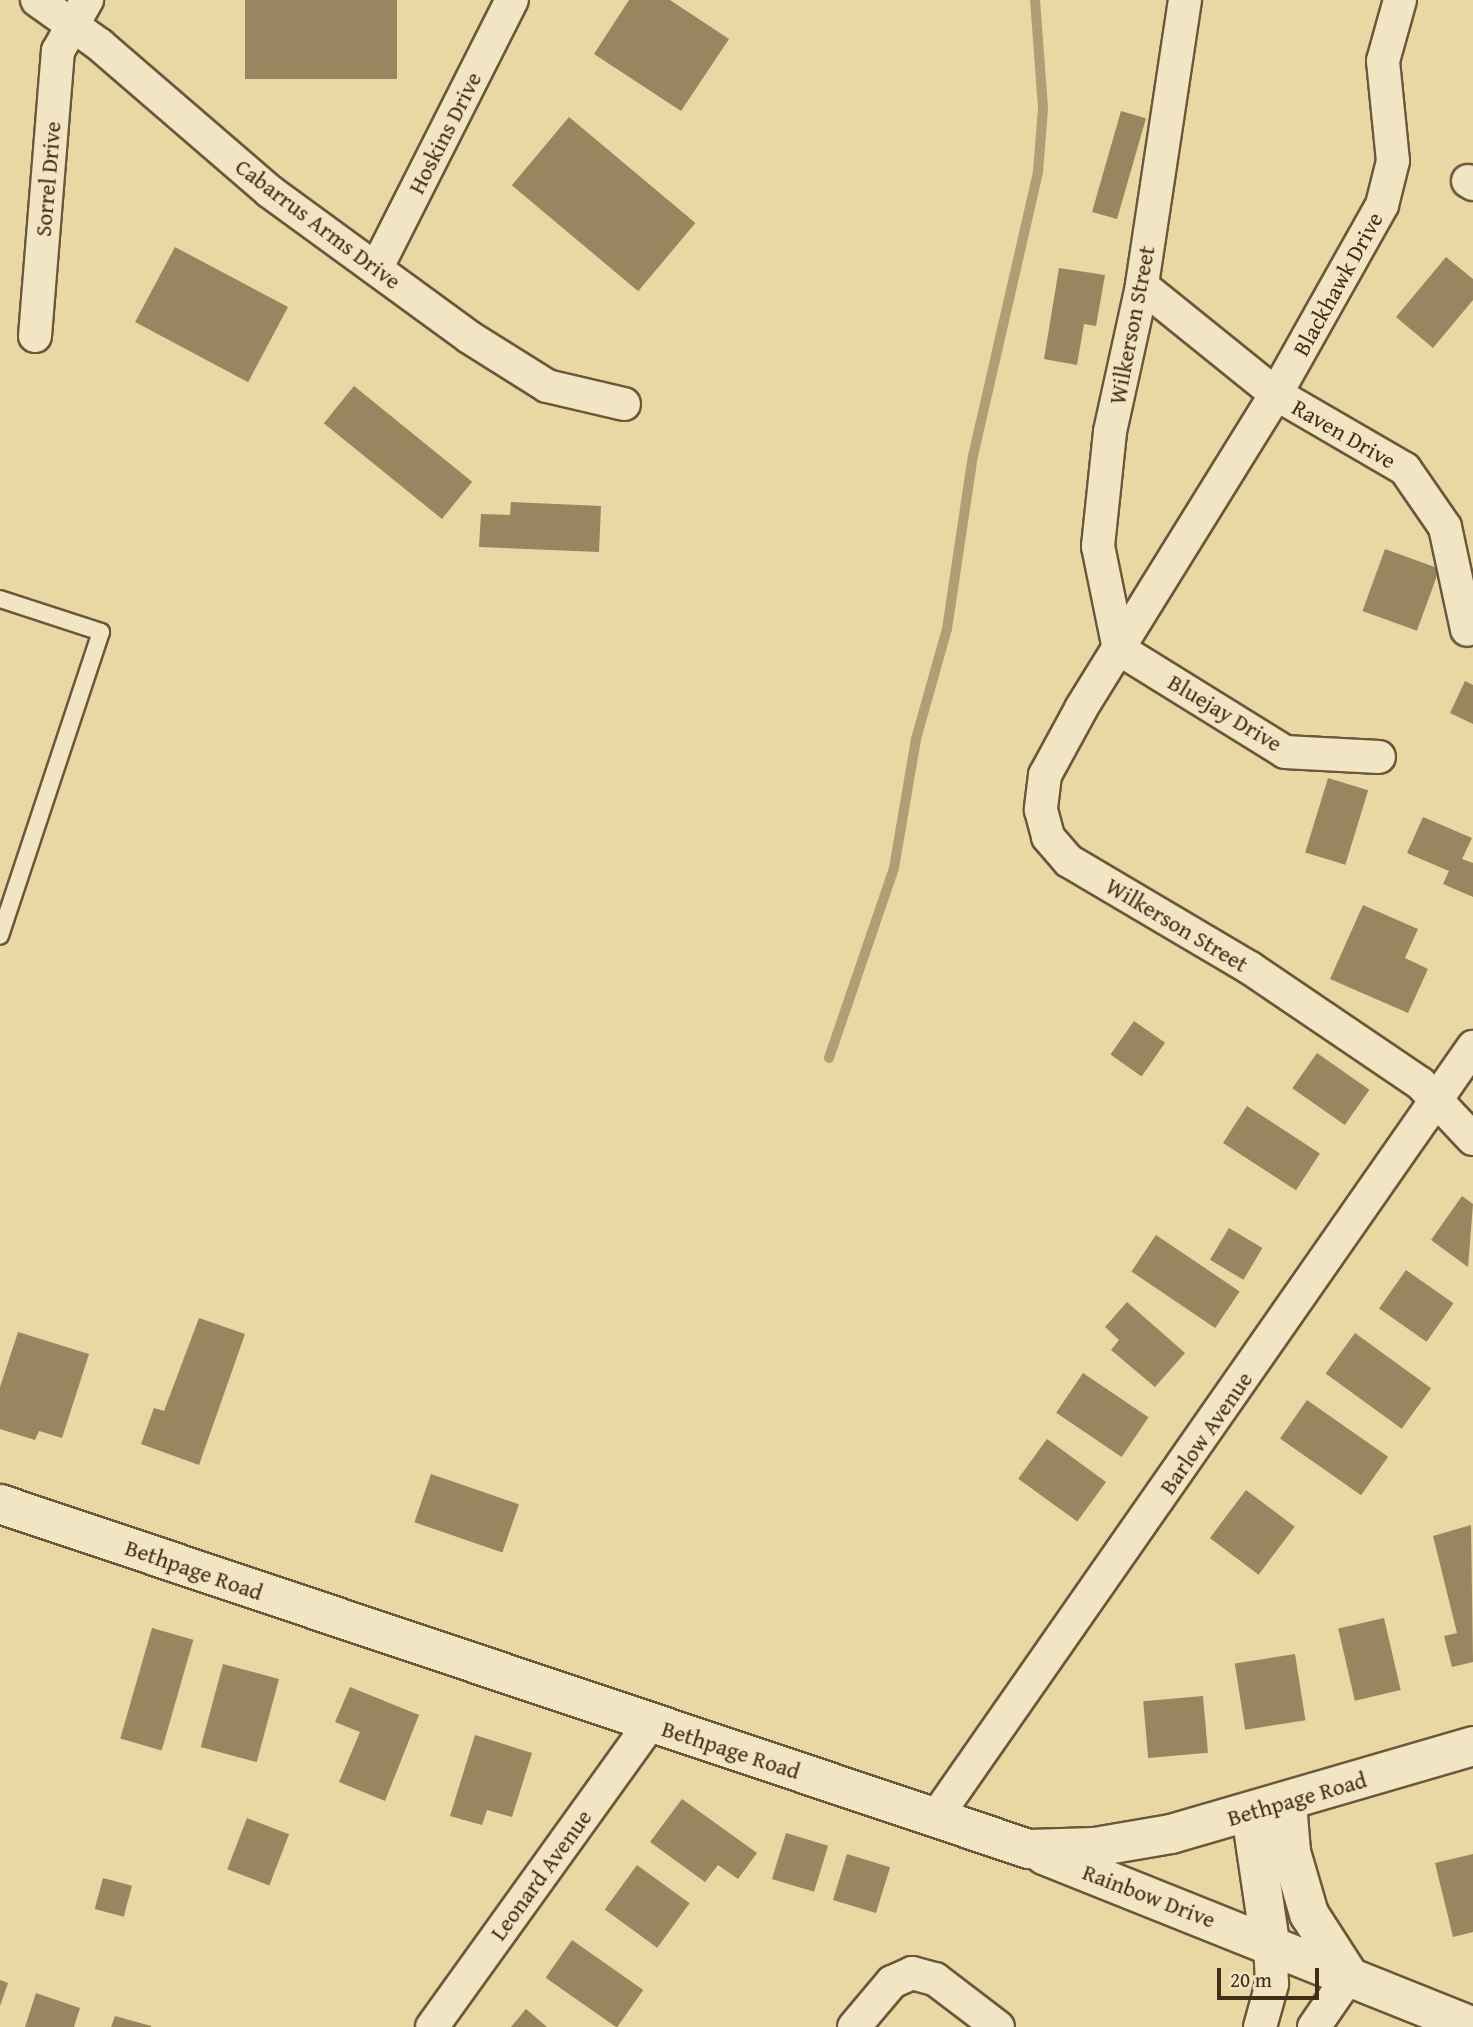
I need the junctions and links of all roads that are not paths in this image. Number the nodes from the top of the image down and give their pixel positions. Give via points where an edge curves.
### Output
1 (37, 0) edge
2 (512, 0) edge
3 (1185, 0) edge
4 (1400, 0) edge
5 (79, 12) edge
6 (377, 267) junction
7 (1142, 286) junction
8 (35, 336) dead end
9 (1276, 394) junction
10 (624, 404) dead end
11 (0, 598) edge
12 (1467, 631) dead end
13 (1119, 649) junction
14 (1378, 757) dead end
15 (0, 936) edge
16 (1473, 1047) edge
17 (1438, 1103) junction
18 (1473, 1139) edge
19 (0, 1504) edge
20 (650, 1724) junction
21 (1473, 1746) edge
22 (1287, 1803) junction
23 (1251, 1814) junction
24 (936, 1817) junction
25 (1029, 1849) junction
26 (1270, 1943) junction
27 (1349, 1976) junction
28 (432, 2027) edge
29 (855, 2027) edge
30 (998, 2027) edge
31 (1260, 2027) edge
32 (1314, 2027) edge
33 (1473, 2027) edge

1 - 5 street, Cabarrus Arms Drive
2 - 6 street, Hoskins Drive
3 - 7 street, Wilkerson Street
4 - 9 street, Blackhawk Drive via 1383,61 1393,160 1382,205
5 - 6 street, Cabarrus Arms Drive via 269,191
5 - 8 street, Sorrel Drive via 58,51
6 - 10 street, Cabarrus Arms Drive via 469,337 547,386
7 - 9 street
7 - 13 street, Wilkerson Street via 1111,432 1098,546
9 - 12 street, Raven Drive via 1405,469 1426,493 1445,527
9 - 13 street, Wilkerson Street
11 - 15 lane via 101,632
13 - 14 street, Bluejay Drive via 1285,752
13 - 17 street, Wilkerson Street via 1045,775 1041,810 1048,837 1069,861 1250,968 1420,1083
16 - 17 street, Barlow Avenue
17 - 18 street, Wilkerson Street
17 - 24 street, Barlow Avenue
19 - 20 main road, Bethpage Road
20 - 24 main road, Bethpage Road
20 - 28 street, Leonard Avenue
21 - 22 main road, Bethpage Road
22 - 23 main road, Bethpage Road
22 - 27 main road via 1291,1852 1309,1914
23 - 25 main road, Bethpage Road via 1095,1847
23 - 26 main road
24 - 25 main road, Bethpage Road
25 - 26 main road, Rainbow Drive
26 - 27 main road, Rainbow Drive
26 - 31 street via 1272,1984
27 - 32 street
27 - 33 main road, Rainbow Drive
29 - 30 street via 892,1982 912,1973 935,1979

